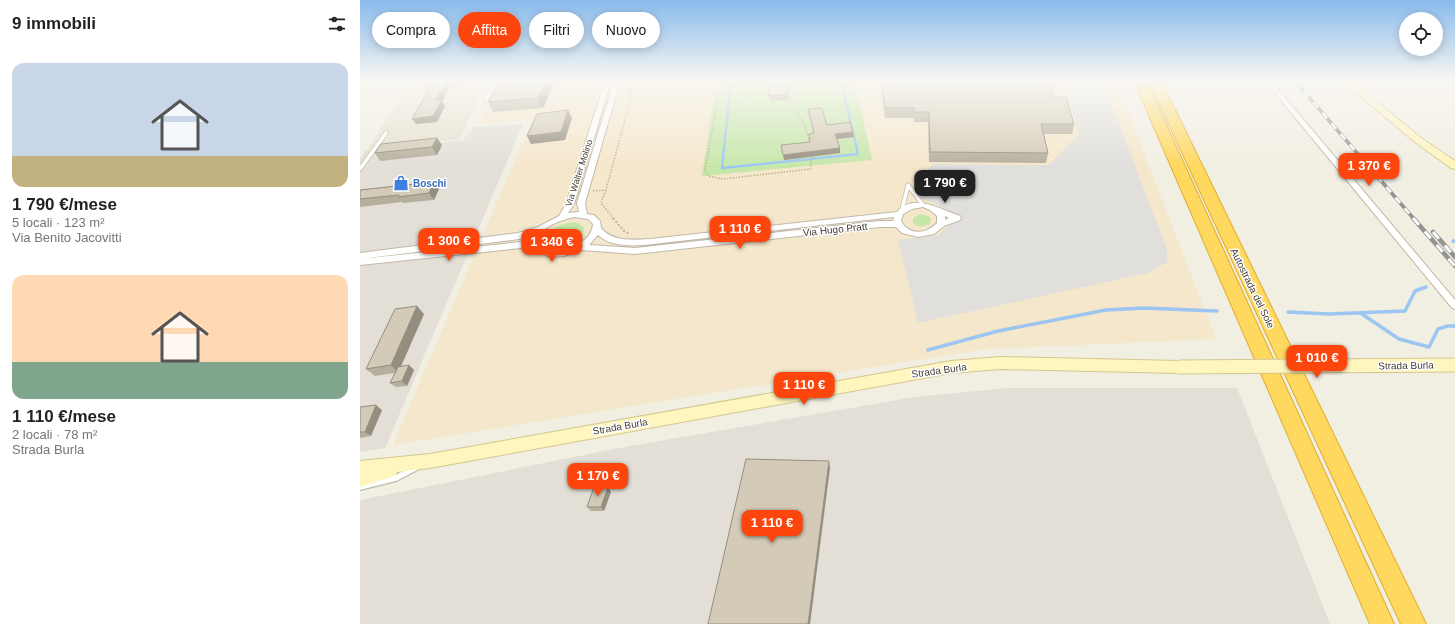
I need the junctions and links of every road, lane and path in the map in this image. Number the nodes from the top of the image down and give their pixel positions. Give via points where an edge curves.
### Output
1 (599, 110) edge
2 (608, 110) edge
3 (627, 110) edge
4 (716, 110) edge
5 (796, 110) edge
6 (1153, 110) edge
7 (1169, 110) edge
8 (1292, 110) edge
9 (1382, 110) edge
10 (386, 133) dead end
11 (810, 145) edge
12 (810, 151) edge
13 (1454, 163) edge
14 (360, 169) edge
15 (606, 190) junction
16 (584, 192) junction
17 (923, 205) junction
18 (937, 211) junction
19 (900, 212) junction
20 (583, 214) junction
21 (562, 216) junction
22 (898, 224) junction
23 (941, 224) junction
24 (540, 229) junction
25 (598, 230) junction
26 (635, 237) dead end
27 (538, 247) junction
28 (582, 247) junction
29 (360, 256) edge
30 (360, 262) edge
31 (1455, 306) edge
32 (1455, 365) edge
33 (430, 460) junction
34 (360, 468) edge
35 (360, 479) edge
36 (360, 487) edge
37 (1382, 624) edge
38 (1414, 624) edge

1 - 21 street, Via Walter Molino via 570,204
2 - 16 street, Via Walter Molino
3 - 15 path
4 - 12 path via 705,170 708,176 723,179 811,169
5 - 11 path via 809,133
6 - 37 highway, Autostrada del Sole
7 - 38 highway, Autostrada del Sole
8 - 31 street
9 - 13 main road via 1418,140
10 - 14 lane
15 - 16 path
15 - 26 path via 601,202 624,230
16 - 20 street, Via Walter Molino via 581,202
17 - 18 street
17 - 19 street via 911,206
17 - 19 lane via 908,185
18 - 23 street via 941,215
18 - 23 street via 957,218
19 - 22 street
19 - 25 street, Via Hugo Pratt via 638,243 612,240 604,237
20 - 21 street
20 - 25 street via 594,219 598,224
21 - 24 street
22 - 23 street via 906,231 918,235 932,232
22 - 28 street, Via Hugo Pratt via 635,251
24 - 27 street via 536,240
24 - 29 street via 519,236
25 - 28 street
27 - 28 street via 541,250 558,253
27 - 30 street via 521,245
32 - 33 main road, Strada Burla, bridge via 1179,367 1000,364 952,367
33 - 34 main road, Strada Burla
33 - 35 main road, Strada Burla
33 - 36 lane via 396,478

